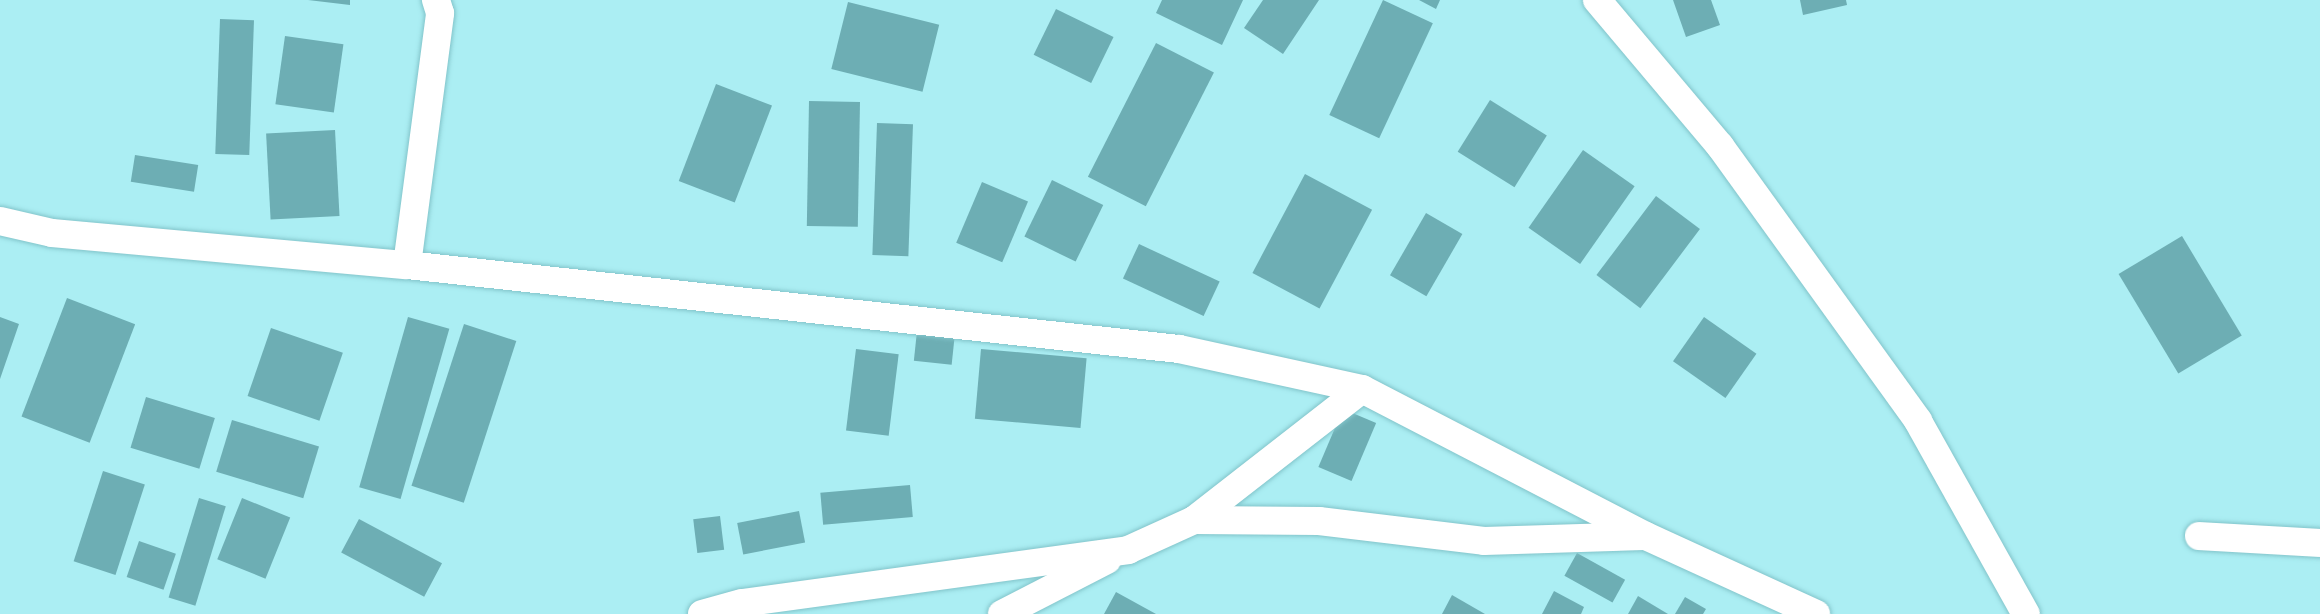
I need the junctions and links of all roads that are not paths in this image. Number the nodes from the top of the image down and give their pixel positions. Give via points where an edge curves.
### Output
1 (436, 0) edge
2 (1597, 0) edge
3 (0, 221) edge
4 (406, 265) junction
5 (1362, 389) junction
6 (1194, 520) junction
7 (1646, 536) junction
8 (2199, 536) dead end
9 (2320, 543) edge
10 (1128, 550) junction
11 (992, 569) junction
12 (702, 614) edge
13 (1000, 614) edge
14 (1816, 614) edge
15 (2026, 614) edge

1 - 4 street via 440,14
2 - 15 street via 1720,146 1918,421
3 - 4 street via 52,234
4 - 5 street via 1179,349
5 - 6 street
5 - 7 street
6 - 7 street via 1319,521 1484,541
6 - 10 street
7 - 14 street
8 - 9 street
10 - 11 street
10 - 13 street
11 - 12 street via 742,603
11 - 13 street

